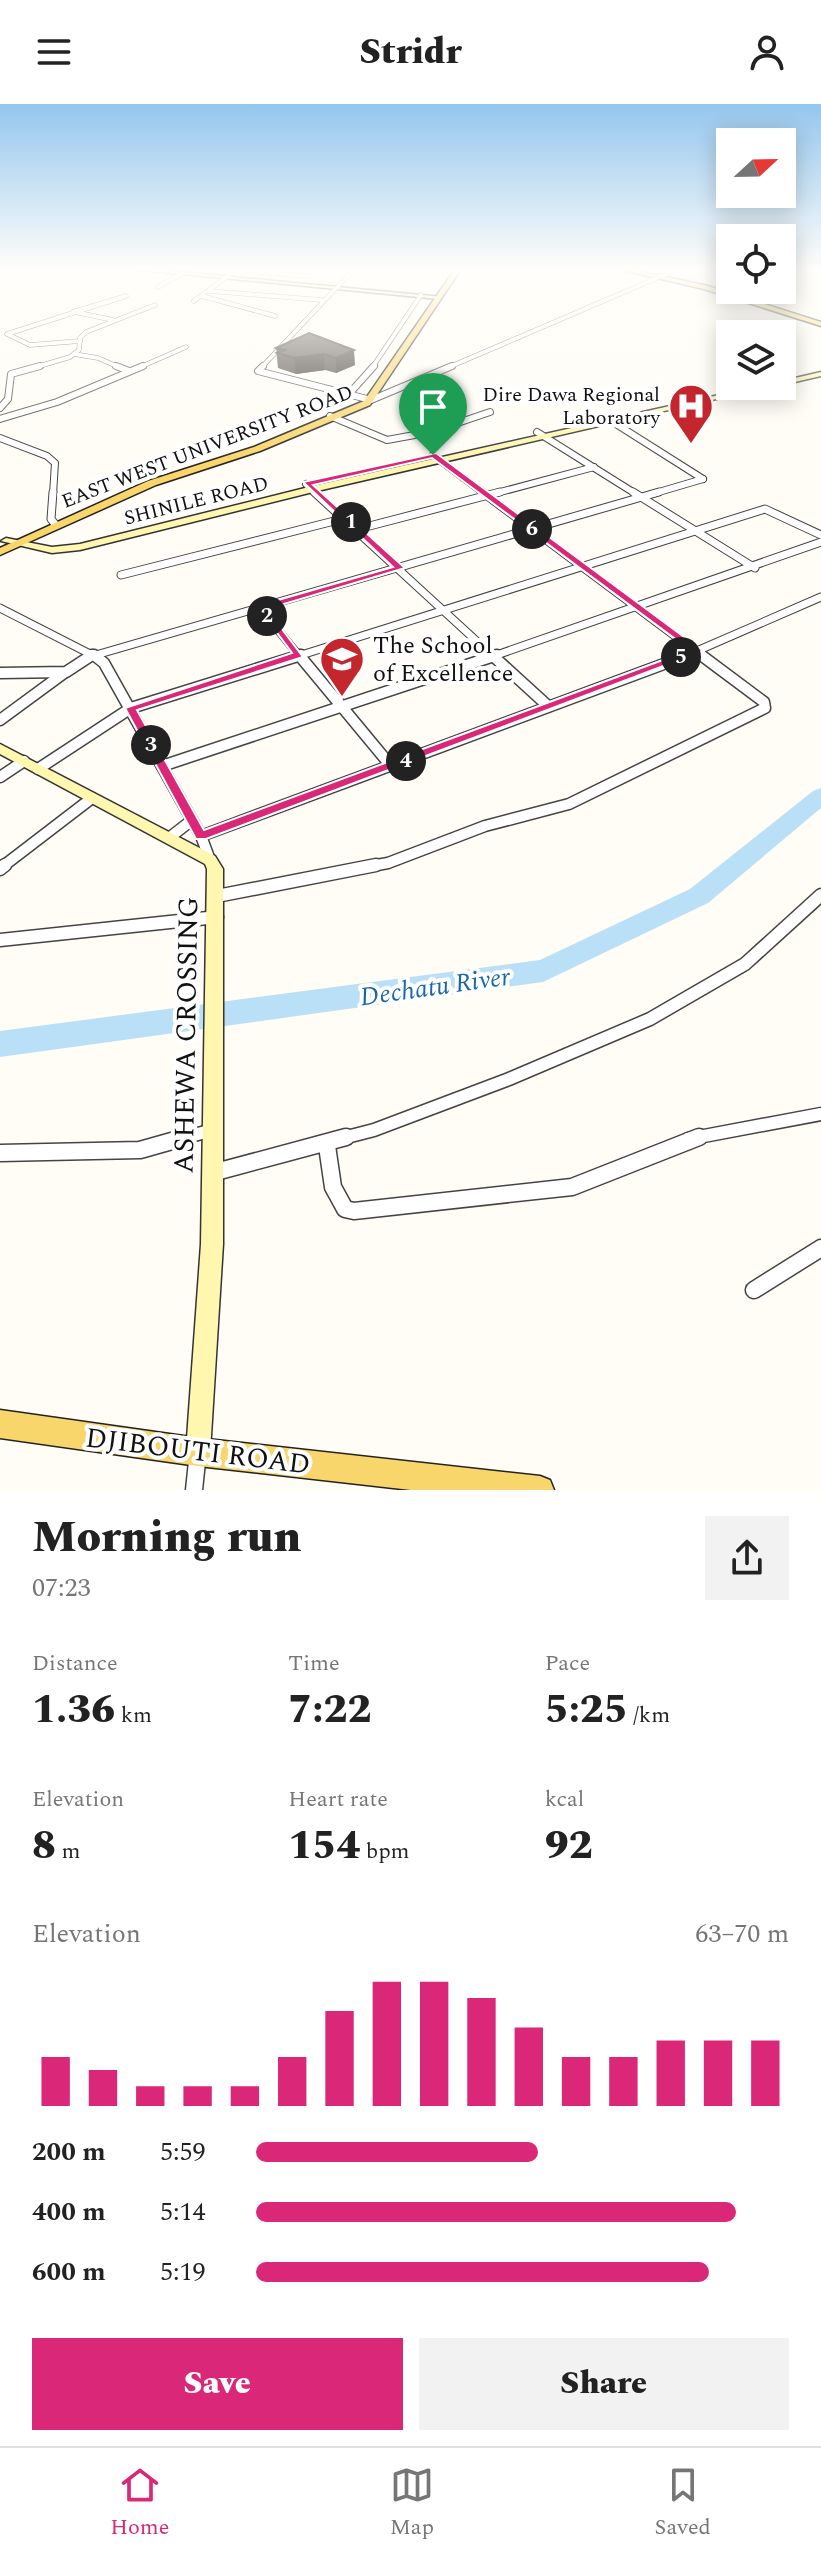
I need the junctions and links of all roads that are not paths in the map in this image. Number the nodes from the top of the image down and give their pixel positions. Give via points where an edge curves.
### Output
1 (10, 334) edge
2 (85, 334) edge
3 (290, 334) edge
4 (401, 334) edge
5 (411, 334) edge
6 (523, 334) edge
7 (80, 341) junction
8 (186, 347) dead end
9 (74, 354) junction
10 (129, 371) junction
11 (821, 372) edge
12 (796, 378) edge
13 (716, 394) edge
14 (348, 395) junction
15 (716, 397) edge
16 (367, 399) junction
17 (0, 408) edge
18 (490, 412) dead end
19 (332, 417) junction
20 (0, 419) edge
21 (608, 419) junction
22 (541, 434) junction
23 (0, 438) edge
24 (10, 442) junction
25 (0, 446) edge
26 (436, 458) junction
27 (594, 467) junction
28 (310, 487) junction
29 (486, 495) junction
30 (641, 496) junction
31 (346, 518) junction
32 (53, 522) junction
33 (358, 529) junction
34 (532, 529) junction
35 (696, 530) junction
36 (821, 535) edge
37 (13, 541) edge
38 (821, 542) edge
39 (0, 552) edge
40 (584, 566) junction
41 (400, 568) junction
42 (755, 568) junction
43 (121, 575) dead end
44 (821, 597) edge
45 (640, 607) junction
46 (0, 608) edge
47 (260, 608) junction
48 (445, 608) junction
49 (698, 651) junction
50 (93, 654) junction
51 (299, 654) junction
52 (494, 656) junction
53 (66, 672) junction
54 (0, 673) edge
55 (341, 706) junction
56 (548, 706) junction
57 (131, 708) junction
58 (0, 720) edge
59 (0, 748) edge
60 (31, 765) junction
61 (162, 766) junction
62 (391, 766) junction
63 (0, 777) edge
64 (92, 798) junction
65 (192, 820) junction
66 (201, 836) junction
67 (169, 838) junction
68 (210, 860) junction
69 (0, 869) edge
70 (217, 896) junction
71 (818, 901) edge
72 (217, 917) junction
73 (0, 940) edge
74 (821, 1114) edge
75 (213, 1130) junction
76 (327, 1146) junction
77 (0, 1153) edge
78 (212, 1173) junction
79 (821, 1248) edge
80 (754, 1290) dead end
81 (0, 1424) edge
82 (198, 1452) junction
83 (194, 1490) edge
84 (540, 1490) edge

1 - 7 street via 30,345
2 - 7 street
3 - 14 street via 257,370
4 - 14 street
5 - 16 main road, EAST WEST UNIVERSITY ROAD
6 - 16 street
7 - 9 street
8 - 10 street
9 - 10 street
9 - 17 street via 11,374 8,399
10 - 20 street
11 - 12 street
13 - 21 street, SHINILE ROAD
14 - 16 street
15 - 21 street, SHINILE ROAD
16 - 19 main road, EAST WEST UNIVERSITY ROAD
18 - 19 street via 387,440
19 - 32 main road, EAST WEST UNIVERSITY ROAD via 135,486
21 - 22 street, SHINILE ROAD
21 - 30 street via 703,477
22 - 26 street, SHINILE ROAD
22 - 27 street
23 - 24 street
24 - 25 street
24 - 32 street via 55,463
26 - 28 street, SHINILE ROAD
26 - 29 street
27 - 29 street
27 - 30 street
28 - 31 street
28 - 37 street, SHINILE ROAD via 65,550
29 - 33 street
29 - 34 street
30 - 34 street
30 - 35 street
31 - 33 street
31 - 43 street
32 - 37 main road, EAST WEST UNIVERSITY ROAD
33 - 41 street
34 - 40 street
34 - 41 street
35 - 36 street via 769,509
35 - 40 street
35 - 42 street
37 - 39 main road, EAST WEST UNIVERSITY ROAD
38 - 42 street
40 - 45 street
40 - 48 street
41 - 47 street
41 - 48 street
42 - 45 street
44 - 49 street
45 - 49 street
45 - 52 street
46 - 50 street
47 - 50 street
47 - 51 street
48 - 51 street
48 - 52 street
49 - 56 street
49 - 70 street via 765,708 569,804 485,826 388,863
50 - 53 street
50 - 57 street via 108,668
51 - 55 street
51 - 57 street
52 - 55 street
52 - 56 street
53 - 54 street
53 - 58 street
55 - 61 street
55 - 62 street
56 - 62 street
57 - 60 street
57 - 61 street
59 - 60 street
60 - 63 street
60 - 64 street
61 - 65 street
62 - 66 street
64 - 67 street
64 - 69 street
65 - 66 street
65 - 67 street
66 - 68 street
67 - 68 street
68 - 70 street, ASHEWA CROSSING via 218,879
70 - 72 street, ASHEWA CROSSING
71 - 76 street via 745,964 650,1019 509,1079
72 - 73 street
72 - 75 street, ASHEWA CROSSING
74 - 76 street via 685,1140 572,1187 354,1211 338,1199
75 - 77 street via 140,1150
75 - 78 street, ASHEWA CROSSING
76 - 78 street
78 - 82 street, ASHEWA CROSSING
79 - 80 street
81 - 82 main road, DJIBOUTI ROAD
82 - 83 street
82 - 84 main road, DJIBOUTI ROAD

